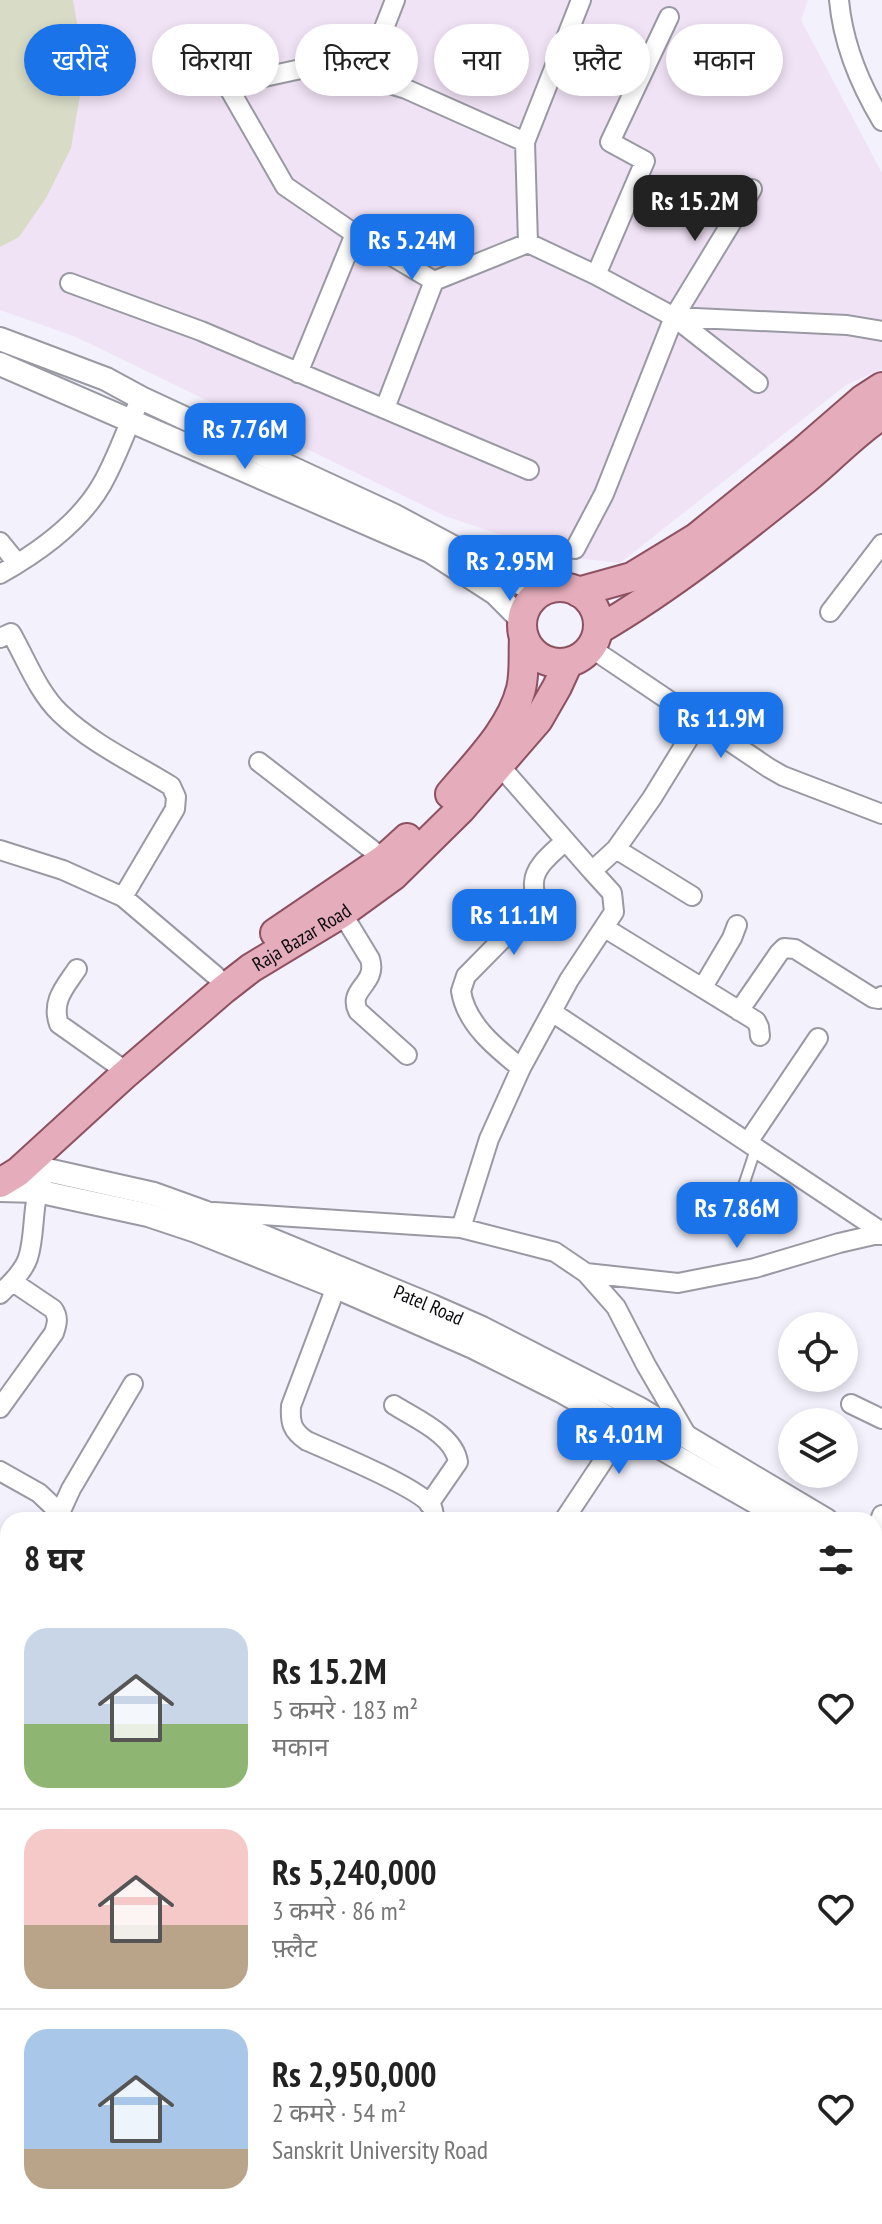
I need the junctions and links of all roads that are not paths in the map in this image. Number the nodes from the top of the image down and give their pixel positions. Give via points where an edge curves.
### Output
1 (395, 0) edge
2 (581, 0) edge
3 (839, 0) edge
4 (669, 17) dead end
5 (386, 24) edge
6 (418, 94) edge
7 (233, 96) edge
8 (882, 121) edge
9 (525, 142) junction
10 (752, 189) dead end
11 (355, 234) junction
12 (528, 243) junction
13 (596, 275) junction
14 (434, 281) junction
15 (70, 283) dead end
16 (674, 317) junction
17 (882, 331) edge
18 (0, 339) edge
19 (0, 364) edge
20 (298, 373) junction
21 (758, 383) dead end
22 (882, 387) edge
23 (141, 398) junction
24 (385, 408) junction
25 (882, 415) edge
26 (130, 420) junction
27 (529, 470) dead end
28 (0, 542) edge
29 (882, 544) edge
30 (575, 549) dead end
31 (17, 563) junction
32 (676, 565) junction
33 (0, 574) edge
34 (497, 586) junction
35 (578, 592) junction
36 (539, 593) junction
37 (830, 612) dead end
38 (523, 629) junction
39 (0, 638) edge
40 (585, 647) junction
41 (700, 720) junction
42 (259, 762) dead end
43 (500, 766) junction
44 (882, 814) edge
45 (565, 841) junction
46 (616, 849) junction
47 (0, 850) edge
48 (384, 859) junction
49 (592, 871) junction
50 (692, 896) dead end
51 (123, 897) junction
52 (342, 913) junction
53 (737, 925) dead end
54 (605, 928) junction
55 (77, 969) dead end
56 (216, 976) junction
57 (703, 987) junction
58 (882, 996) edge
59 (739, 1011) junction
60 (552, 1012) junction
61 (760, 1036) dead end
62 (818, 1038) dead end
63 (407, 1055) dead end
64 (117, 1065) junction
65 (521, 1068) junction
66 (752, 1145) junction
67 (9, 1179) edge
68 (204, 1212) junction
69 (730, 1226) dead end
70 (461, 1228) junction
71 (882, 1234) edge
72 (586, 1273) junction
73 (336, 1287) junction
74 (6, 1288) edge
75 (133, 1384) dead end
76 (851, 1404) dead end
77 (394, 1405) dead end
78 (0, 1408) edge
79 (638, 1408) junction
80 (882, 1419) edge
81 (626, 1428) junction
82 (689, 1439) junction
83 (0, 1471) edge
84 (60, 1512) edge
85 (67, 1512) edge
86 (431, 1512) edge
87 (569, 1512) edge
88 (773, 1512) edge
89 (812, 1512) edge

1 - 5 street
2 - 9 street
3 - 8 street via 852,61
4 - 13 street via 610,142 645,161
6 - 9 street
7 - 11 street via 285,186
9 - 12 street
10 - 16 street
11 - 14 street
11 - 20 street
12 - 13 street
12 - 14 street
13 - 16 street
14 - 24 street
15 - 20 street
16 - 17 street
16 - 21 street
16 - 30 street via 604,494
18 - 23 street via 106,379
19 - 26 street
20 - 24 street
22 - 32 main road via 696,538
23 - 26 street
23 - 34 street via 393,515
24 - 27 street
25 - 32 main road via 710,557
26 - 31 street via 101,487 84,510
26 - 34 street via 430,551
28 - 31 street
29 - 37 street
31 - 33 street
32 - 35 main road
32 - 40 main road via 640,605
34 - 36 street
34 - 38 street
35 - 36 main road via 557,587
35 - 40 main road via 594,608
36 - 38 main road via 531,600
38 - 40 main road via 530,650 554,663
38 - 48 main road, Raja Bazar Road via 522,685 515,709 435,812
39 - 51 street via 11,633 60,713 175,791 175,809
40 - 41 street
40 - 43 main road, Raja Bazar Road via 538,720
41 - 44 street via 783,776
41 - 46 street
42 - 48 street
43 - 45 street
43 - 52 main road, Raja Bazar Road via 393,876
45 - 49 street
45 - 65 street via 537,870 533,908 466,976 461,991 481,1030
46 - 49 street
46 - 50 street
47 - 51 street
48 - 56 main road, Raja Bazar Road
49 - 54 street via 614,901
51 - 56 street
52 - 63 street via 373,967 354,1005
52 - 67 main road, Raja Bazar Road via 224,989
53 - 57 street
54 - 57 street
54 - 60 street
55 - 64 street via 58,999 59,1024
56 - 64 main road, Raja Bazar Road
57 - 59 street
58 - 59 street via 873,998 789,947 779,953
59 - 61 street via 756,1021
60 - 65 street
60 - 66 street
62 - 66 street
64 - 67 main road, Raja Bazar Road via 40,1136
65 - 70 street via 489,1139
66 - 69 lane
66 - 71 street
67 - 68 street, Patel Road via 47,1170 154,1194
67 - 73 street, Patel Road via 148,1215
67 - 74 street via 27,1260
68 - 70 street
68 - 79 street, Patel Road via 482,1328
70 - 72 street via 555,1252
71 - 72 street via 678,1283
72 - 82 street via 616,1307
73 - 81 street, Patel Road via 473,1347
73 - 86 street via 290,1421 307,1441 425,1499
74 - 78 street via 53,1309 57,1322
75 - 85 street via 71,1489
76 - 80 street
77 - 86 street via 440,1434 456,1452 458,1462
79 - 81 street
79 - 82 street, Patel Road
81 - 87 street
81 - 88 street, Patel Road
82 - 89 street, Patel Road
83 - 84 street

